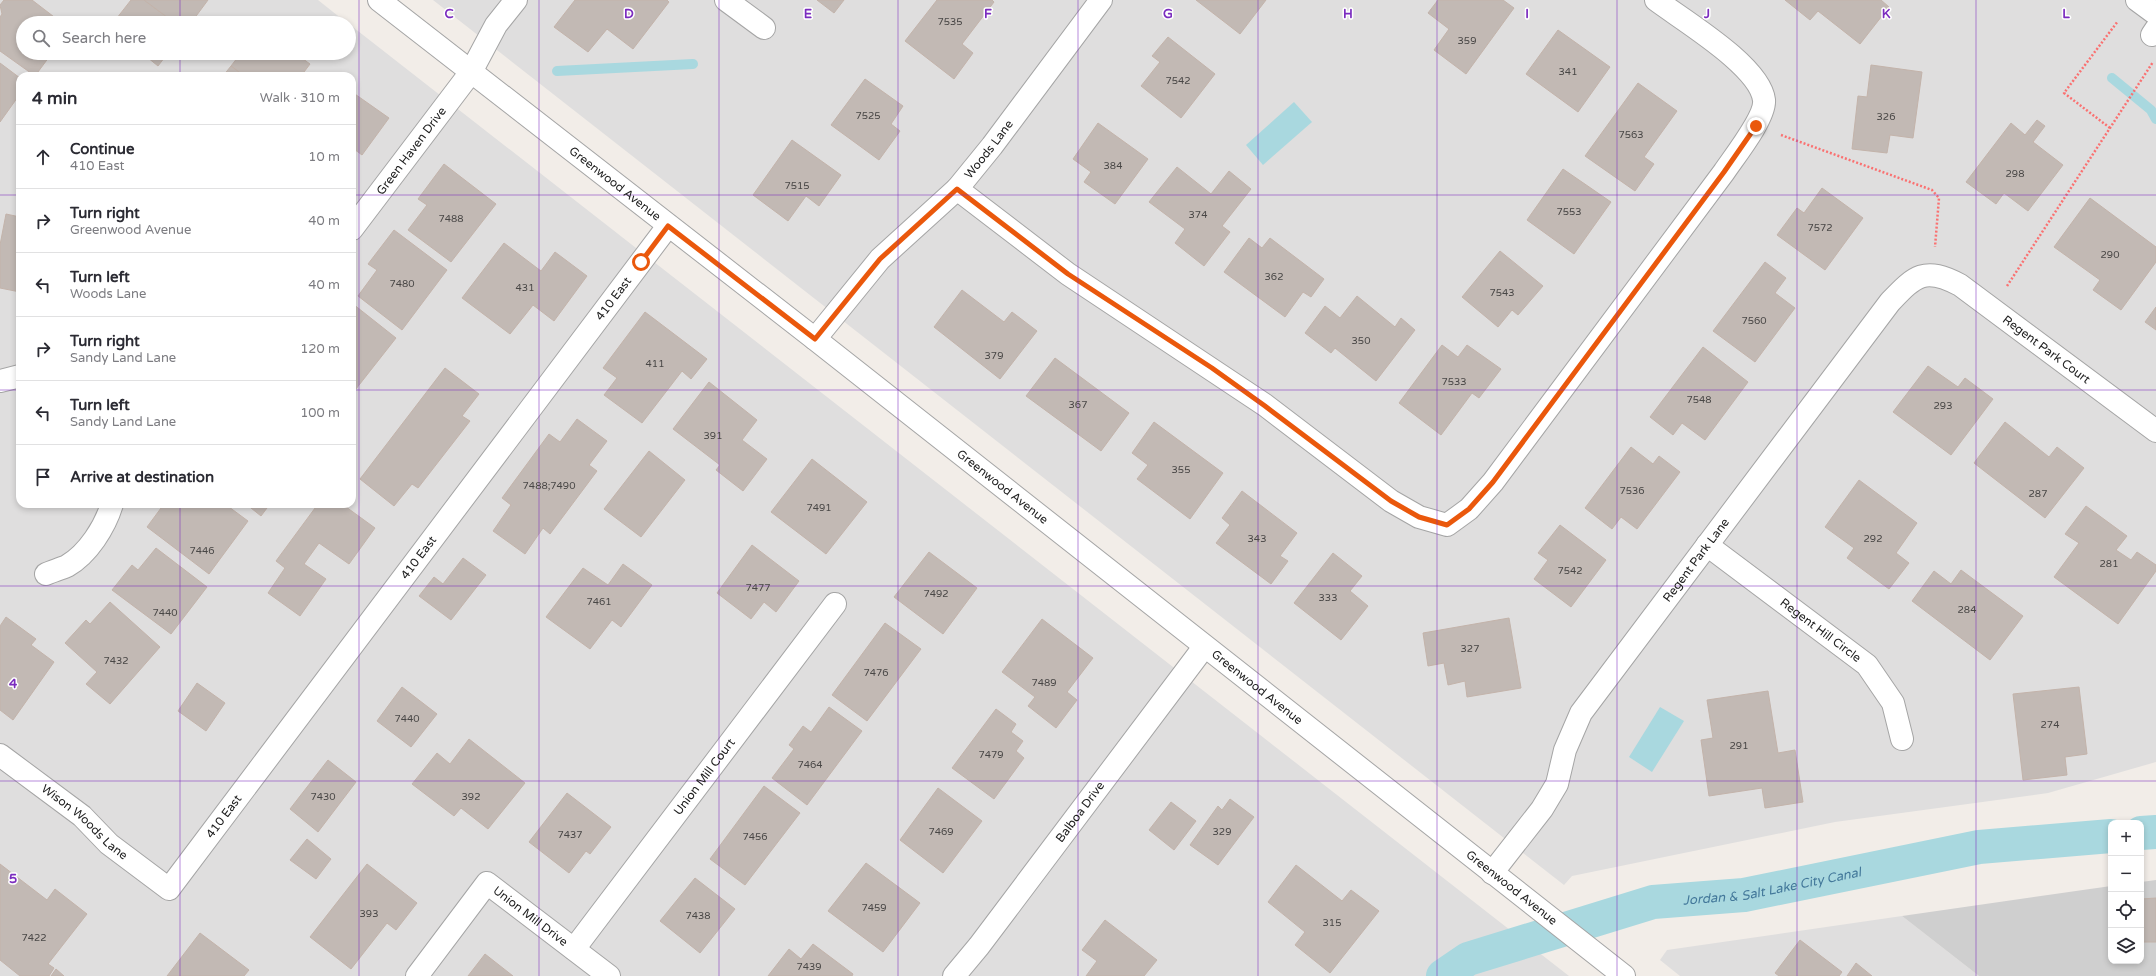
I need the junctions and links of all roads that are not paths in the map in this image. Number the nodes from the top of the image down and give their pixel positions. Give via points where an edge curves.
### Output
1 (378, 0) edge
2 (516, 0) edge
3 (726, 0) edge
4 (1101, 0) edge
5 (1656, 0) edge
6 (2137, 0) edge
7 (2156, 14) edge
8 (764, 28) dead end
9 (471, 72) junction
10 (957, 189) junction
11 (356, 224) edge
12 (668, 226) junction
13 (1933, 274) joint
14 (815, 339) junction
15 (16, 377) edge
16 (0, 381) edge
17 (2156, 431) edge
18 (110, 508) edge
19 (1708, 545) junction
20 (46, 574) dead end
21 (835, 604) dead end
22 (1204, 647) junction
23 (1902, 739) dead end
24 (0, 755) edge
25 (1492, 873) junction
26 (169, 889) joint
27 (574, 949) junction
28 (417, 976) edge
29 (609, 976) edge
30 (954, 976) edge
31 (1624, 976) edge

1 - 9 street, Greenwood Avenue
2 - 9 street, Green Haven Drive via 496,26
3 - 8 street
4 - 10 street, Woods Lane
5 - 10 street via 1742,63 1757,82 1764,101 1756,126 1493,482 1469,509 1447,525 1419,517 1391,501 1212,368 1068,274
6 - 7 street
9 - 11 street, Green Haven Drive
9 - 12 street, Greenwood Avenue
10 - 14 street, Woods Lane via 880,259
12 - 14 street, Greenwood Avenue
12 - 26 street, 410 East
13 - 17 street, Regent Park Court via 1960,285
13 - 19 street, Regent Park Lane via 1921,276 1908,283 1890,302
14 - 22 street, Greenwood Avenue
15 - 16 street
18 - 20 street via 88,548 67,566
19 - 23 street, Regent Hill Circle via 1867,665 1893,703
19 - 25 street, Regent Park Lane via 1581,714 1565,750 1557,784 1542,809
21 - 27 street, Union Mill Court
22 - 25 street, Greenwood Avenue
22 - 30 street, Balboa Drive
24 - 26 street, Wison Woods Lane via 82,816 109,844
25 - 31 street, Greenwood Avenue
27 - 28 street, Union Mill Drive via 487,883
27 - 29 street, Union Mill Drive

